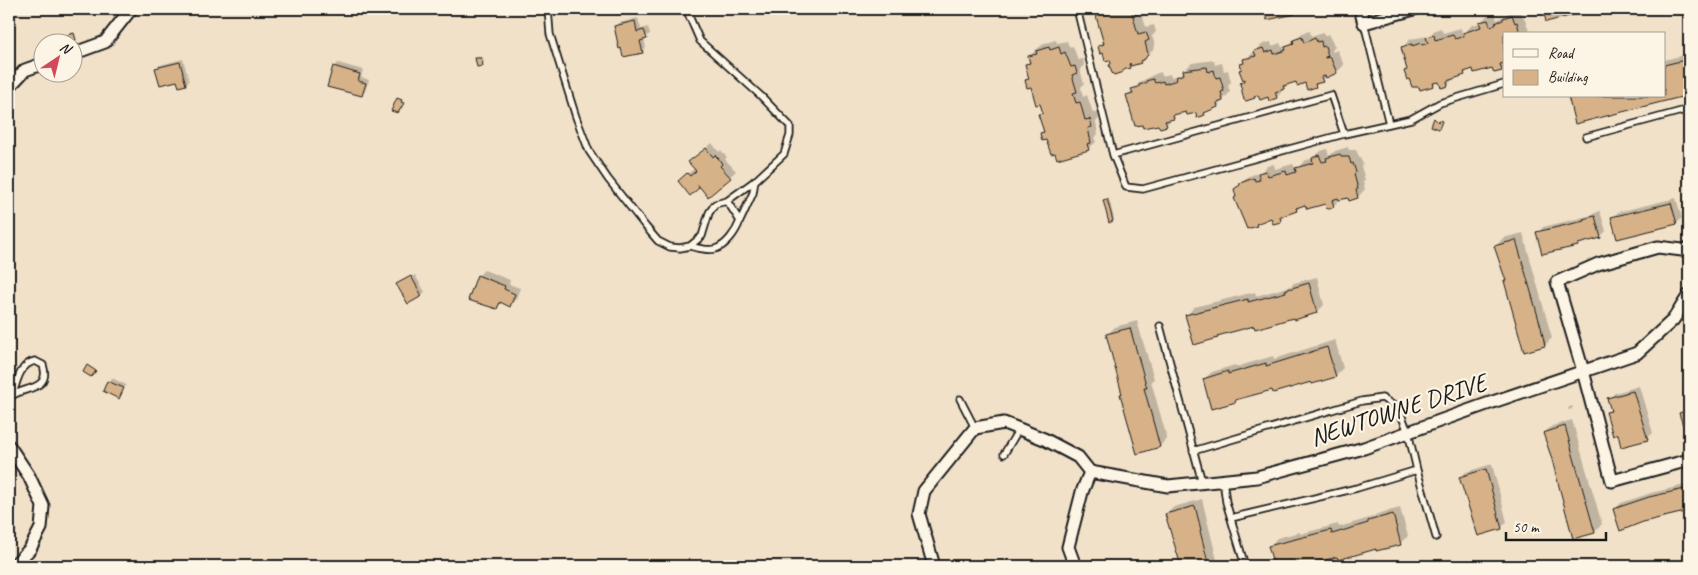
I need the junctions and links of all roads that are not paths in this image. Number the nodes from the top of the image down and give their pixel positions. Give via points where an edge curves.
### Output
1 (131, 9) edge
2 (548, 9) edge
3 (686, 9) edge
4 (1077, 9) edge
5 (1342, 9) edge
6 (1350, 9) edge
7 (1360, 9) edge
8 (1414, 9) edge
9 (1364, 23) junction
10 (82, 50) edge
11 (32, 68) edge
12 (1503, 84) edge
13 (9, 87) edge
14 (1689, 109) edge
15 (1389, 124) junction
16 (1344, 134) junction
17 (1586, 138) dead end
18 (1113, 155) junction
19 (756, 180) junction
20 (727, 202) junction
21 (740, 221) junction
22 (690, 246) junction
23 (1689, 249) edge
24 (1689, 295) edge
25 (1160, 326) dead end
26 (1583, 371) junction
27 (11, 396) edge
28 (960, 399) dead end
29 (975, 428) junction
30 (1019, 429) junction
31 (1408, 432) junction
32 (9, 446) edge
33 (1193, 451) junction
34 (1004, 454) dead end
35 (1689, 460) edge
36 (1417, 470) junction
37 (1090, 472) junction
38 (1223, 480) junction
39 (1202, 482) junction
40 (1231, 518) junction
41 (1436, 537) dead end
42 (11, 566) edge
43 (934, 566) edge
44 (1075, 566) edge
45 (1246, 566) edge

1 - 10 street via 105,42
2 - 22 lane via 550,34 590,151 608,179 658,241 670,247
3 - 19 lane via 700,41 790,126 784,154
4 - 18 lane
5 - 6 lane
7 - 9 street
8 - 9 street
9 - 15 lane
11 - 13 street
12 - 15 lane via 1440,102 1411,119
14 - 17 lane
15 - 16 lane
16 - 18 lane via 1143,189 1126,187
16 - 18 lane via 1331,95
19 - 20 lane
19 - 21 lane
20 - 21 lane
20 - 22 lane via 715,204 702,236
21 - 22 lane via 733,234 716,248
23 - 26 street via 1658,247 1598,264 1558,282
24 - 26 street, NEWTOWNE DRIVE via 1673,320 1637,353
25 - 33 lane
26 - 31 street, NEWTOWNE DRIVE
26 - 35 street via 1612,481
27 - 27 lane via 26,364 34,361 43,366 44,377 38,385
28 - 29 lane
29 - 30 street via 1004,423
29 - 43 street via 924,492 919,514
30 - 34 lane
30 - 37 street via 1078,457
31 - 33 lane via 1399,409 1382,398
31 - 36 lane
31 - 38 street, NEWTOWNE DRIVE via 1364,448 1257,477
32 - 42 street via 29,476 42,506 40,528 30,549
33 - 39 lane
36 - 40 lane
36 - 41 lane
37 - 39 street, NEWTOWNE DRIVE via 1168,486
37 - 44 street via 1068,547
38 - 39 street, NEWTOWNE DRIVE
38 - 40 lane
40 - 45 lane

